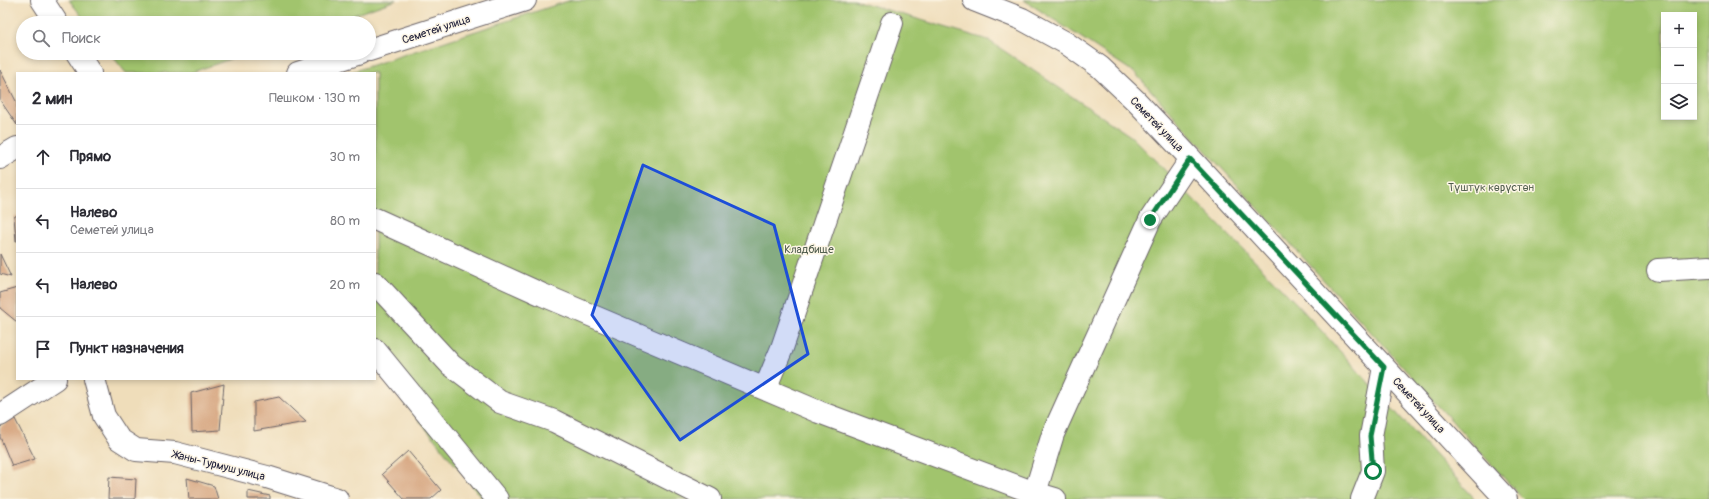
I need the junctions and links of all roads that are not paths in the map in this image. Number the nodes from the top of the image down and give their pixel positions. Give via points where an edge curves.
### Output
1 (42, 0) edge
2 (525, 0) edge
3 (974, 0) edge
4 (52, 16) edge
5 (892, 23) dead end
6 (376, 48) edge
7 (82, 60) edge
8 (338, 60) edge
9 (89, 72) edge
10 (301, 72) edge
11 (16, 149) edge
12 (0, 158) edge
13 (1190, 159) junction
14 (376, 219) edge
15 (1709, 267) edge
16 (1658, 270) dead end
17 (376, 284) edge
18 (376, 351) edge
19 (1384, 367) junction
20 (54, 380) edge
21 (94, 380) edge
22 (765, 389) junction
23 (0, 416) edge
24 (1049, 497) edge
25 (337, 499) edge
26 (497, 499) edge
27 (710, 499) edge
28 (1362, 499) edge
29 (1506, 499) edge

1 - 4 street
2 - 6 street, Семетей улица
3 - 13 street, Семетей улица via 1022,18 1066,43 1100,67
5 - 22 street via 782,348
7 - 9 street
8 - 10 street
11 - 12 street
13 - 19 street, Семетей улица
13 - 24 street via 1147,227 1052,434
14 - 22 street via 542,295
15 - 16 street
17 - 27 street via 452,365 500,402 554,421
18 - 26 street
19 - 28 street via 1370,436 1373,471
19 - 29 street, Семетей улица
20 - 23 street
21 - 25 street, Жаны-Турмуш улица via 104,416 119,439 136,450 175,453 267,477
22 - 24 street via 819,412

